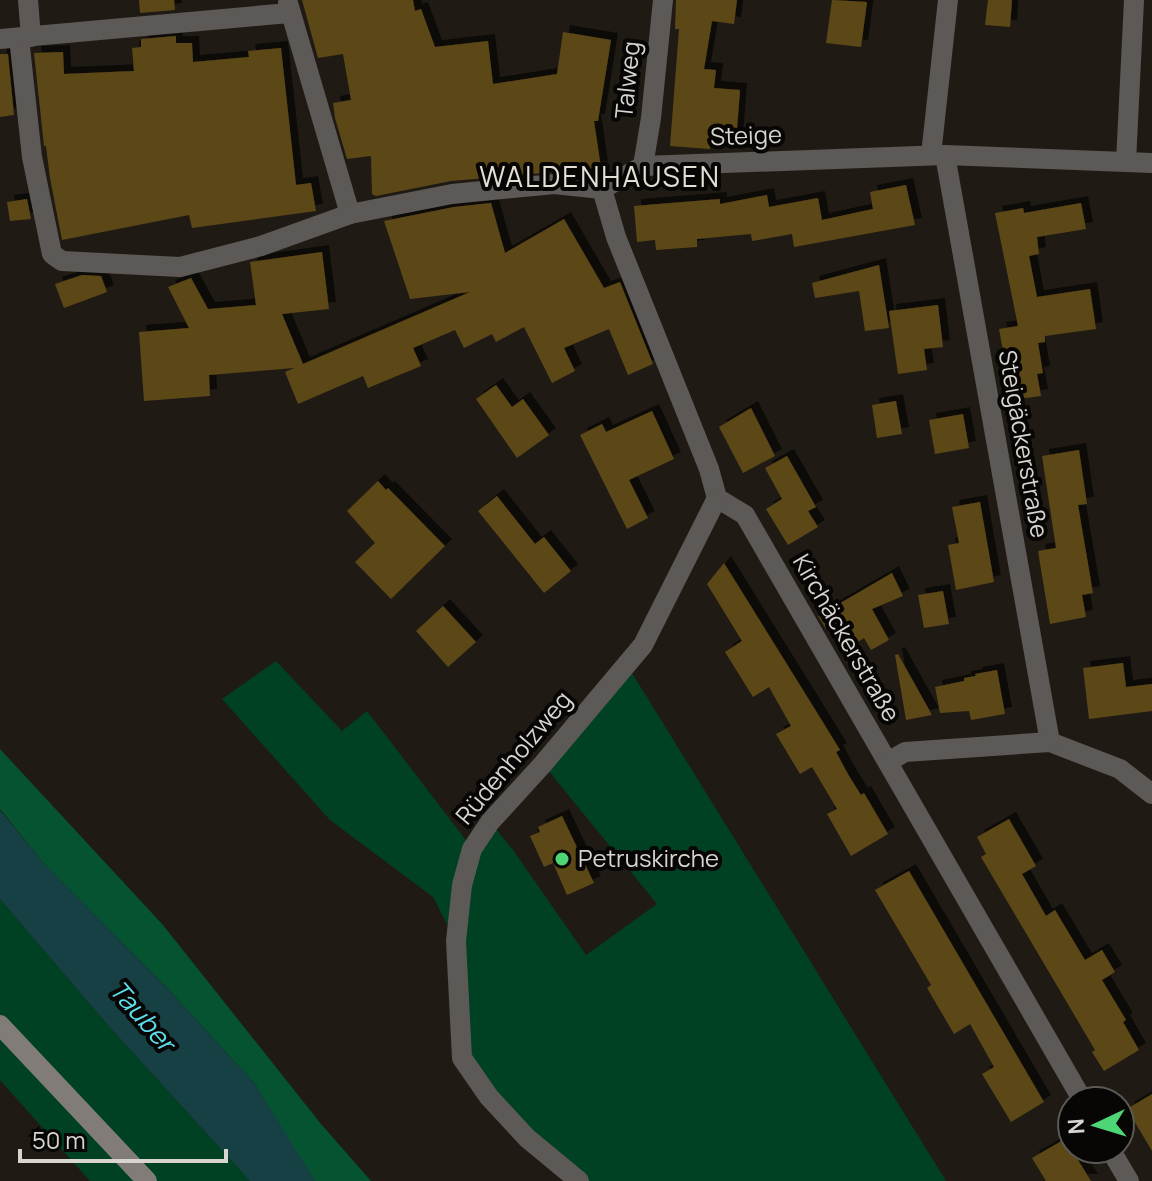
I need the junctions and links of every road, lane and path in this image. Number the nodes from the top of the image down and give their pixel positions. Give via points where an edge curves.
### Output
1 (28, 0) edge
2 (663, 0) edge
3 (948, 0) edge
4 (1134, 0) edge
5 (288, 6) edge
6 (17, 38) edge
7 (938, 155) junction
8 (1126, 162) junction
9 (1152, 163) edge
10 (643, 166) junction
11 (602, 189) junction
12 (350, 214) junction
13 (717, 498) junction
14 (1050, 742) junction
15 (888, 762) junction
16 (1152, 794) edge
17 (0, 1025) edge
18 (1074, 1085) edge
19 (147, 1181) edge
20 (579, 1181) edge

1 - 6 street
2 - 10 street, Talweg
3 - 7 street, Steigäckerstraße
4 - 8 street
5 - 6 street
5 - 12 street
6 - 12 street via 32,157 52,254 62,261 180,267 261,246
7 - 8 street, Steige
7 - 10 street, Steige
7 - 14 street, Steigäckerstraße
8 - 9 street, Steige
10 - 11 street, Steige
11 - 12 street via 554,184 481,191
11 - 13 street
13 - 15 street, Kirchäckerstraße via 745,515
13 - 20 street, Rüdenholzweg via 643,645 490,822 472,849 462,885 456,941 462,1058 527,1138
14 - 15 street via 905,752
14 - 16 street via 1120,769
15 - 18 street, Kirchäckerstraße
17 - 19 main road

